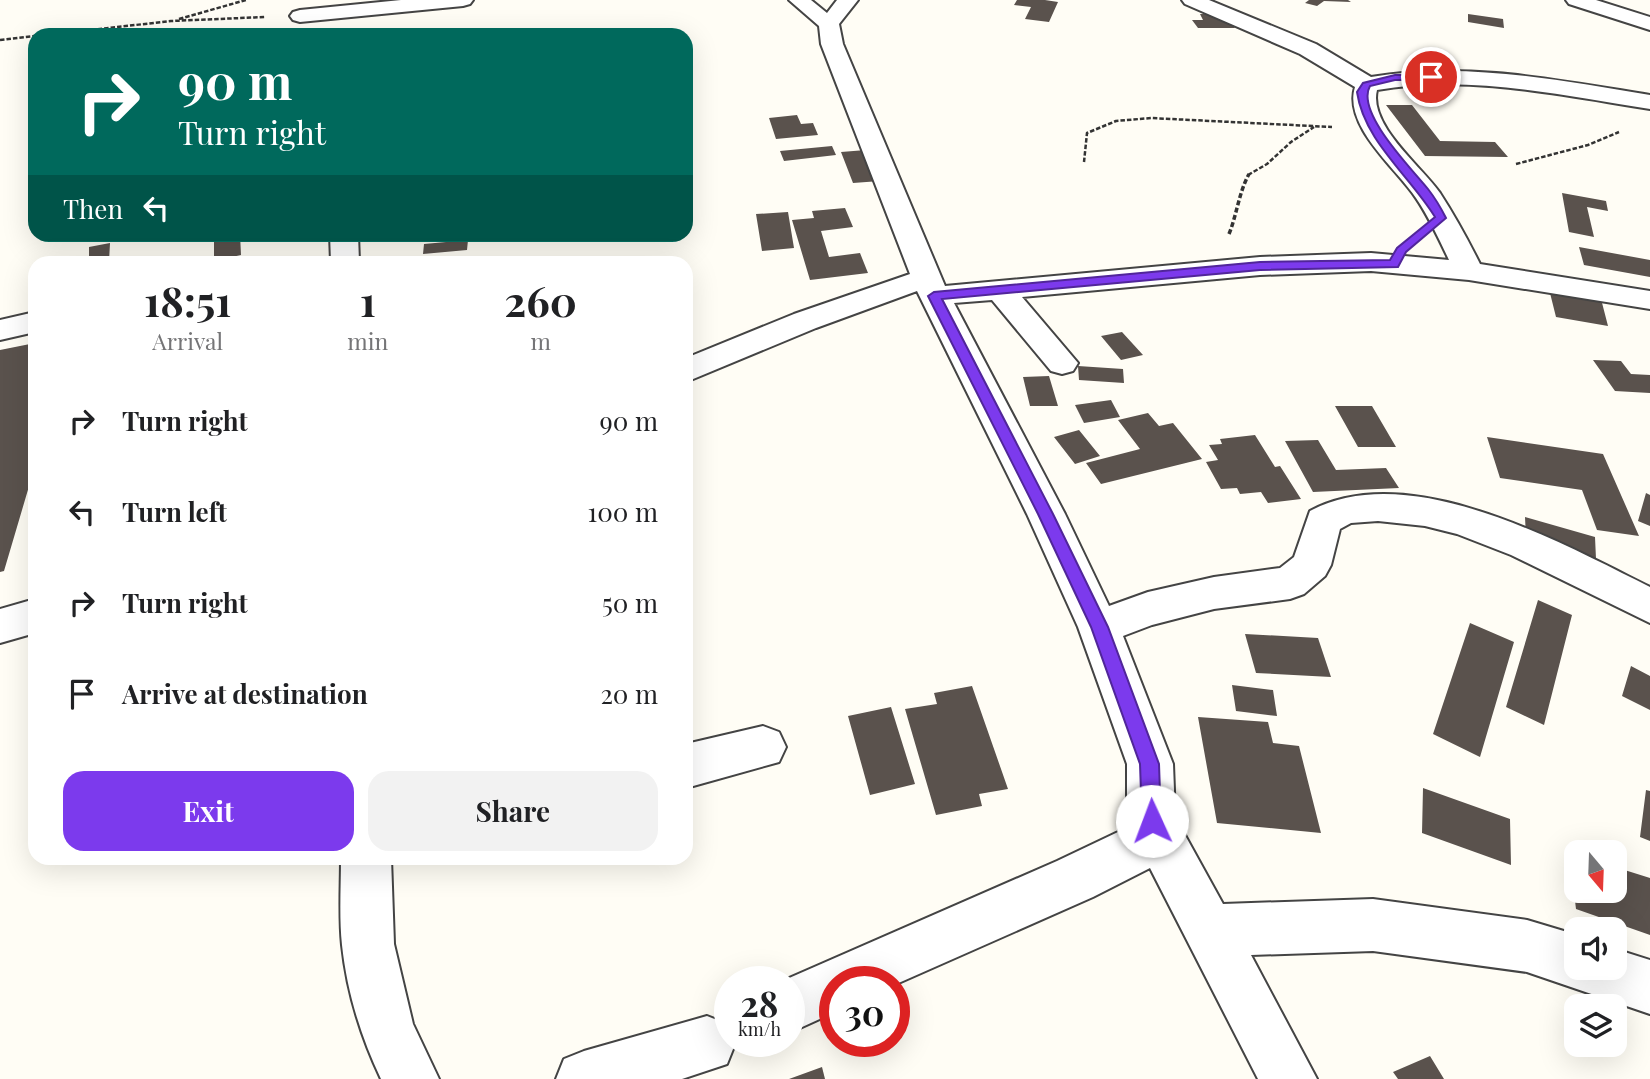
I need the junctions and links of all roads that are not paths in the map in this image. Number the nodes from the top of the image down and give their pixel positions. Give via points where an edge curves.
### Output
1 (463, 0) edge
2 (799, 0) edge
3 (1192, 0) edge
4 (1576, 0) edge
5 (298, 8) edge
6 (839, 12) edge
7 (1650, 24) edge
8 (308, 28) edge
9 (1367, 85) junction
10 (1650, 102) edge
11 (1425, 229) junction
12 (1394, 264) junction
13 (1469, 271) junction
14 (930, 287) junction
15 (1000, 289) junction
16 (1650, 300) edge
17 (28, 324) edge
18 (0, 330) edge
19 (1062, 363) dead end
20 (693, 368) edge
21 (1650, 606) edge
22 (28, 618) edge
23 (0, 626) edge
24 (1099, 627) junction
25 (763, 747) dead end
26 (693, 764) edge
27 (1152, 821) junction
28 (366, 865) edge
29 (1209, 930) junction
30 (1564, 958) edge
31 (877, 966) edge
32 (1627, 979) edge
33 (1650, 987) edge
34 (704, 1052) edge
35 (411, 1079) edge
36 (583, 1079) edge
37 (1289, 1079) edge

1 - 5 street
2 - 6 street
3 - 9 street via 1308,49
4 - 7 street
5 - 8 street
6 - 14 street via 832,44
9 - 10 street via 1395,77 1500,81
9 - 11 street via 1362,92 1364,105 1374,130 1427,195
11 - 12 street via 1401,250
11 - 13 street
12 - 13 street
12 - 15 street via 1260,266
13 - 16 street
14 - 15 street
14 - 20 street via 846,304
14 - 24 street
15 - 19 street
17 - 18 street
21 - 24 street via 1531,546 1460,520 1371,506 1343,510 1323,521 1311,565 1290,583 1214,593
22 - 23 street
24 - 27 street via 1150,764
25 - 26 street
27 - 29 street
27 - 31 street via 1135,849
28 - 35 street via 368,943 387,1031
29 - 30 street via 1373,925 1527,946
29 - 37 street
32 - 33 street
34 - 36 street

